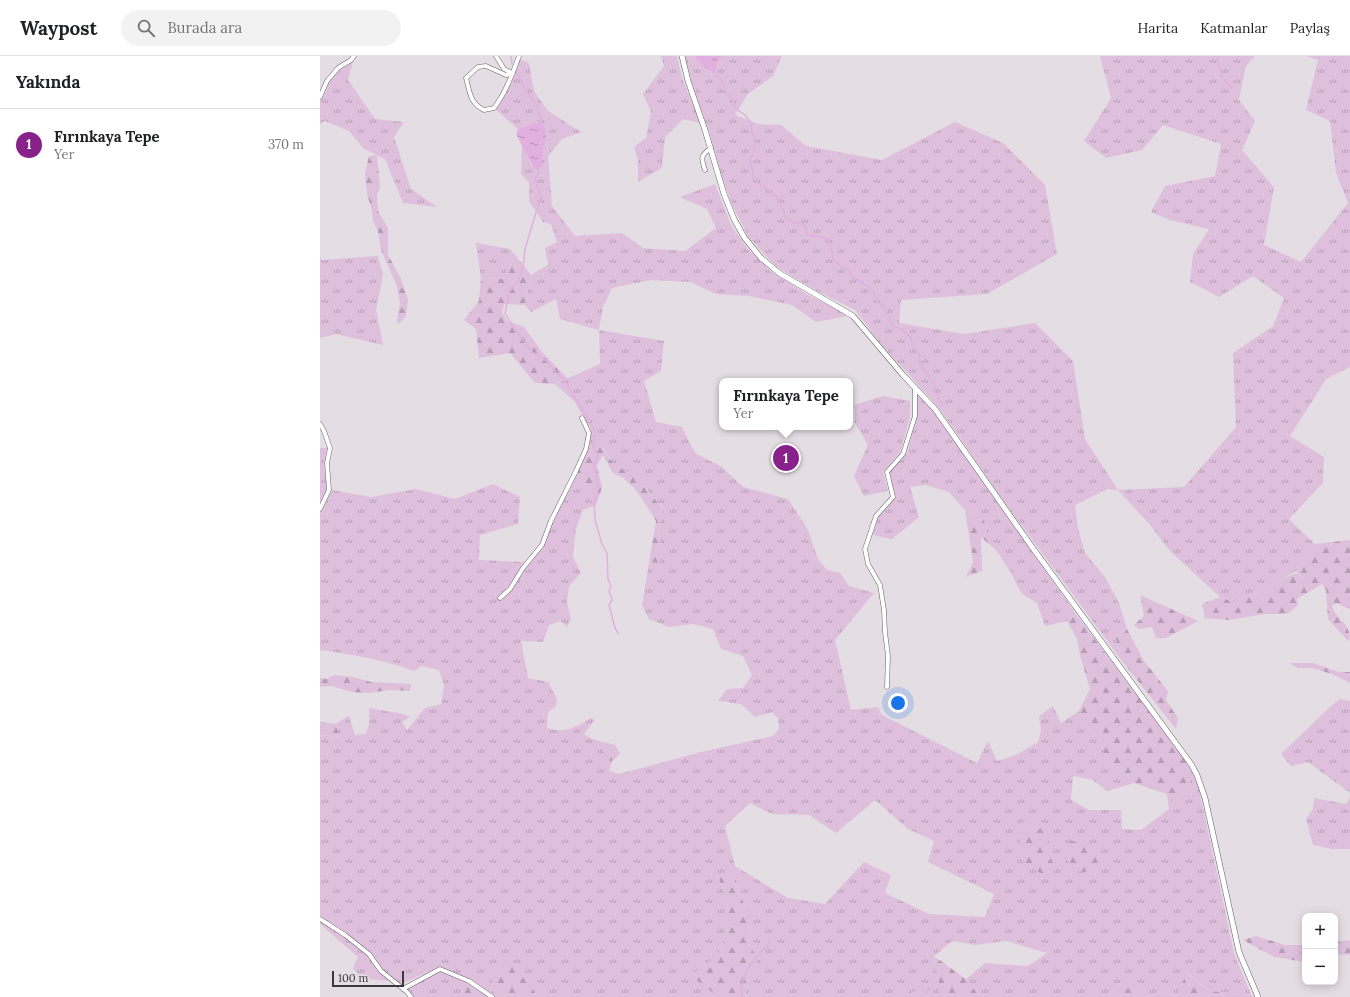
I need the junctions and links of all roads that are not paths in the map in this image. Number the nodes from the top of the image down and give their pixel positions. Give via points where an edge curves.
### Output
1 (354, 56) edge
2 (496, 56) edge
3 (519, 56) edge
4 (682, 56) edge
5 (513, 73) junction
6 (320, 97) edge
7 (711, 148) junction
8 (705, 170) dead end
9 (915, 387) junction
10 (582, 418) dead end
11 (320, 424) edge
12 (320, 509) edge
13 (500, 598) dead end
14 (887, 687) dead end
15 (320, 919) edge
16 (403, 989) junction
17 (411, 997) edge
18 (492, 997) edge
19 (1258, 997) edge

1 - 6 street via 338,68 327,81
2 - 5 street via 504,69
3 - 5 street
4 - 7 street
5 - 5 street via 506,75 486,66 478,66 466,78 476,106 484,110 494,108
7 - 8 street via 703,153
7 - 9 street via 731,214 752,247 779,273 853,316
9 - 14 street via 915,416 903,454 887,472 893,497 876,516 865,549 868,564 880,585 884,610 888,656
9 - 19 street via 942,418 1197,775 1209,815 1239,952
10 - 13 street via 589,433 586,449 576,471 542,545
11 - 12 street via 330,448 327,463 329,490
15 - 16 street via 369,954 381,971
16 - 17 street
16 - 18 street via 440,969 469,981

